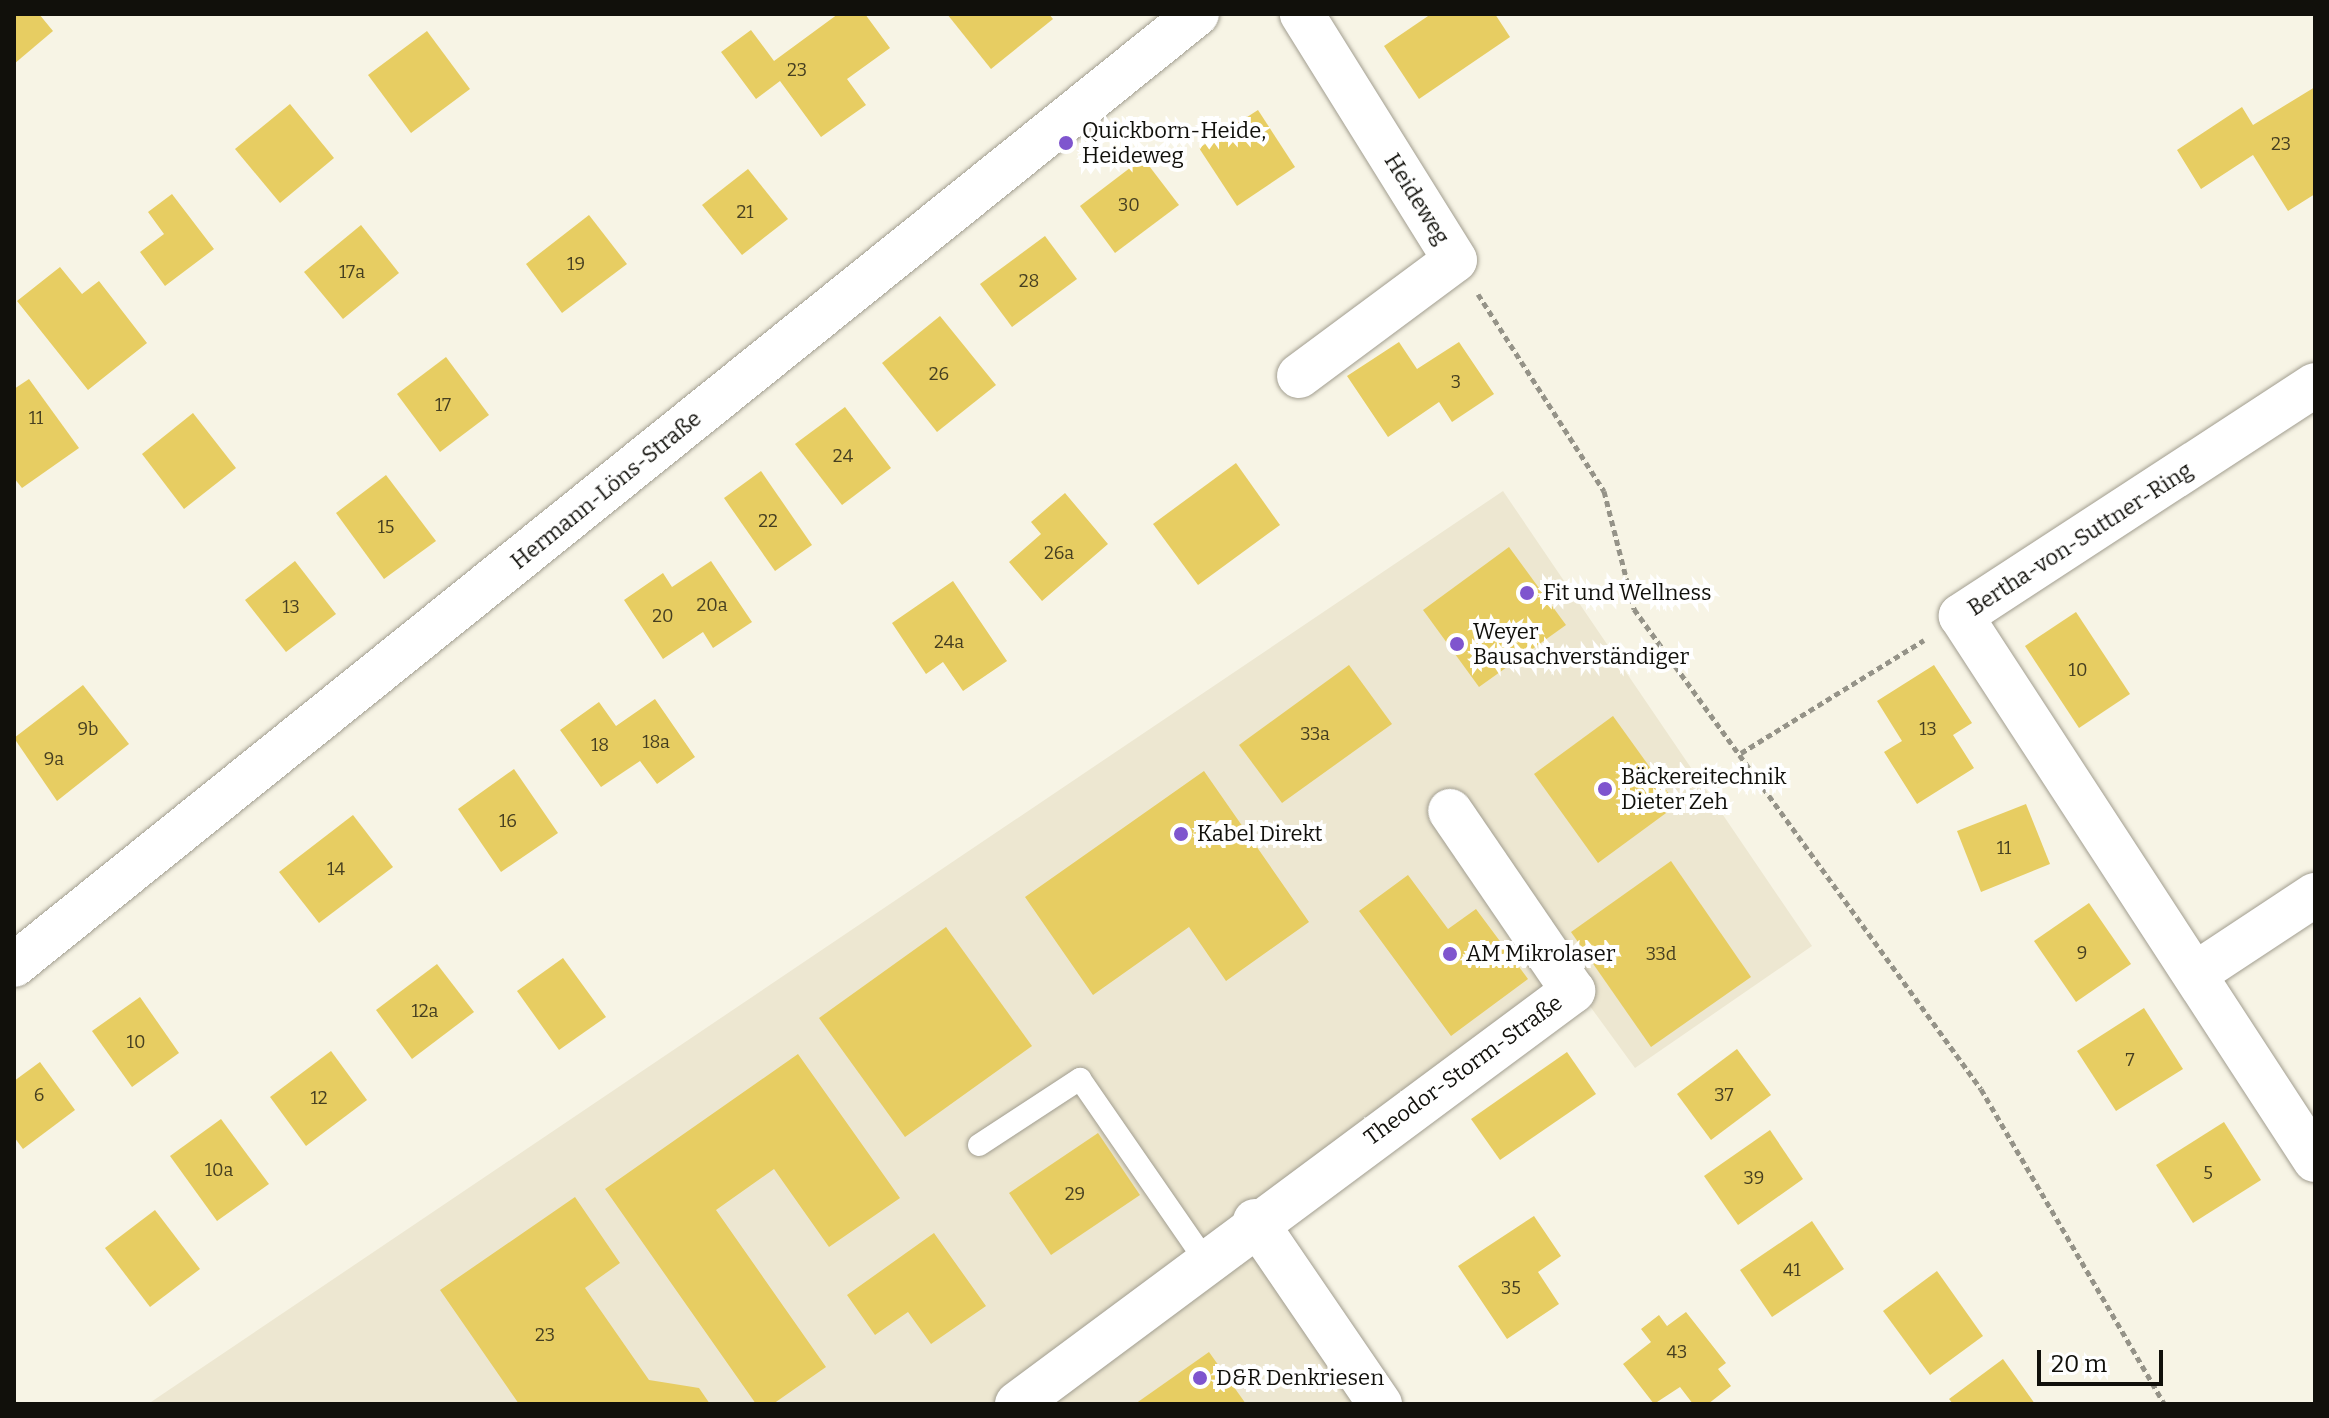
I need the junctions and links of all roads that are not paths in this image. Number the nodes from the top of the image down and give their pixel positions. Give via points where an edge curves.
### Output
1 (1197, 14) edge
2 (1302, 14) edge
3 (1299, 376) dead end
4 (2315, 385) edge
5 (1450, 811) dead end
6 (2315, 895) edge
7 (14, 965) edge
8 (2195, 974) junction
9 (979, 1145) dead end
10 (2315, 1160) edge
11 (1255, 1221) junction
12 (1205, 1260) junction
13 (1017, 1404) edge
14 (1380, 1404) edge

1 - 7 street, Hermann-Löns-Straße
2 - 3 street, Heideweg via 1455,260
4 - 8 street, Bertha-von-Suttner-Ring via 1961,616
5 - 11 street, Theodor-Storm-Straße via 1573,991
6 - 8 street
8 - 10 street, Bertha-von-Suttner-Ring
9 - 12 lane via 1080,1079
11 - 12 street, Theodor-Storm-Straße
11 - 14 street
12 - 13 street, Theodor-Storm-Straße

